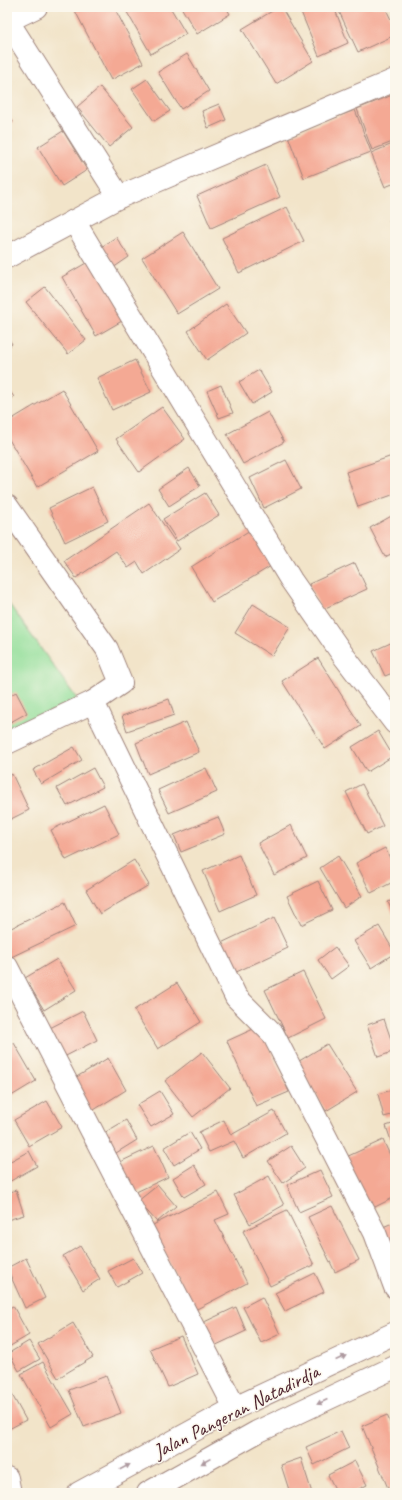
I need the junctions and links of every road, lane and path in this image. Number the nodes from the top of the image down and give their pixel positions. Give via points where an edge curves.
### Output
1 (36, 7) edge
2 (7, 20) edge
3 (395, 80) edge
4 (120, 197) junction
5 (74, 221) junction
6 (7, 257) edge
7 (7, 506) edge
8 (93, 702) junction
9 (395, 723) edge
10 (7, 743) edge
11 (7, 967) edge
12 (395, 1287) edge
13 (395, 1333) edge
14 (394, 1372) edge
15 (235, 1408) junction
16 (7, 1478) edge
17 (105, 1486) edge
18 (10, 1493) edge
19 (78, 1493) edge
20 (148, 1493) edge

1 - 2 street
2 - 4 street
3 - 4 street
4 - 5 street
5 - 6 street
5 - 9 street via 291,580 343,656
7 - 8 street via 107,649 121,683
8 - 10 street
8 - 12 street via 236,997 273,1034 375,1233
11 - 15 street
15 -> 13 street, Jalan Pangeran Natadirdja
14 -> 20 street, Jalan Pangeran Natadirdja via 257,1432
17 -> 15 street, Jalan Pangeran Natadirdja
16 - 18 street
17 - 19 street, Jalan Pangeran Natadirdja

